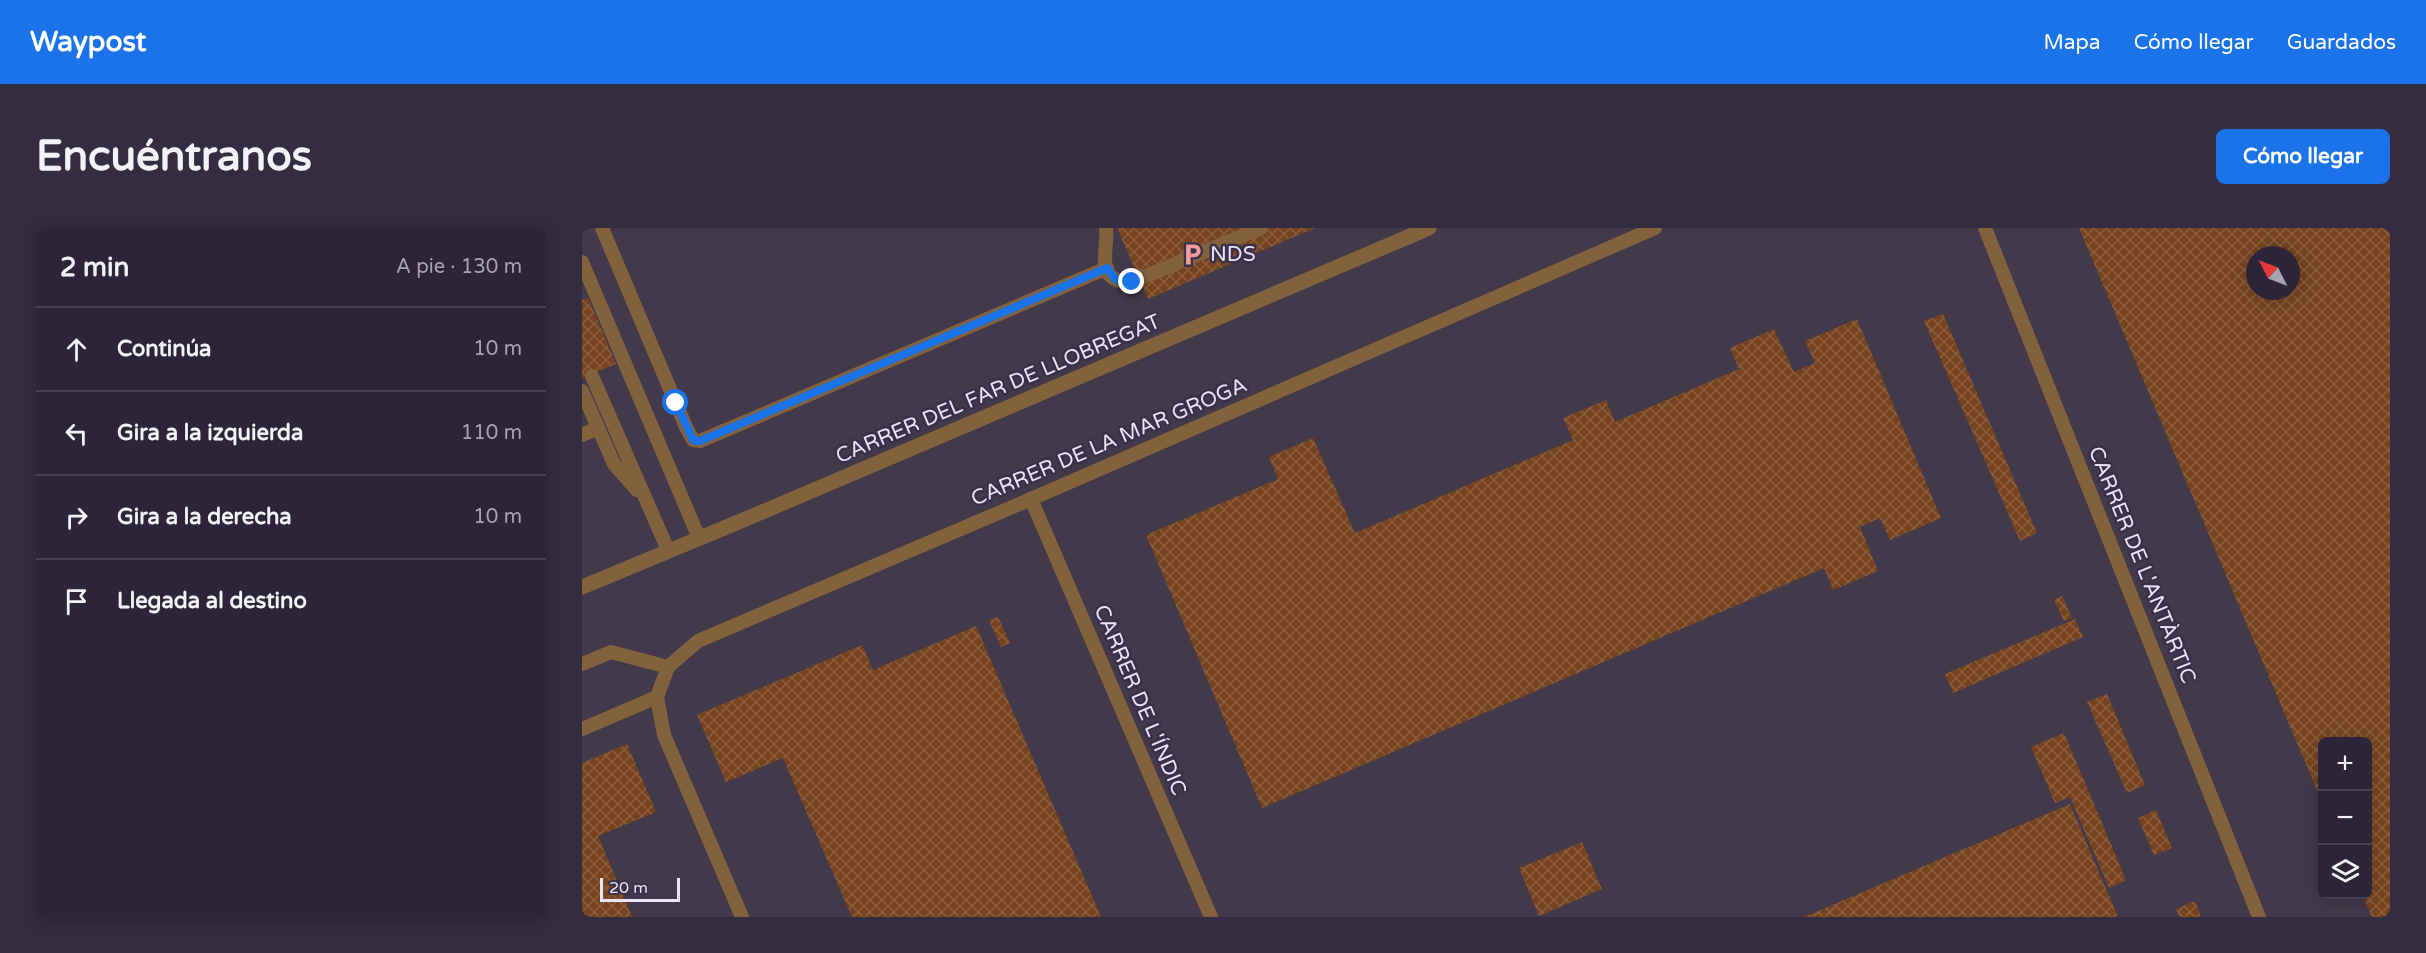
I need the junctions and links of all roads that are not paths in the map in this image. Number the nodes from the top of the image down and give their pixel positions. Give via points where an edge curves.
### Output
1 (602, 228) edge
2 (1106, 228) edge
3 (1261, 228) edge
4 (1429, 228) edge
5 (1655, 228) edge
6 (1985, 228) edge
7 (582, 261) edge
8 (1107, 268) junction
9 (592, 376) dead end
10 (582, 391) edge
11 (598, 428) junction
12 (582, 435) edge
13 (1031, 499) junction
14 (647, 501) junction
15 (699, 538) junction
16 (668, 550) junction
17 (582, 587) edge
18 (582, 664) edge
19 (668, 667) junction
20 (657, 697) junction
21 (582, 729) edge
22 (742, 917) edge
23 (1211, 917) edge
24 (2259, 917) edge

1 - 8 lane via 686,427 693,440 700,441
2 - 8 lane
3 - 8 lane via 1132,282 1116,280
4 - 15 street, CARRER DEL FAR DE LLOBREGAT
5 - 13 lane, CARRER DE LA MAR GROGA
6 - 24 lane, CARRER DE L'ANTÀRTIC
7 - 15 lane
9 - 14 lane
10 - 11 lane
11 - 12 lane
11 - 14 lane via 614,464
13 - 19 lane, CARRER DE LA MAR GROGA via 698,641
13 - 23 lane, CARRER DE L'ÍNDIC
14 - 16 lane
15 - 16 street, CARRER DEL FAR DE LLOBREGAT
16 - 17 street, CARRER DEL FAR DE LLOBREGAT
18 - 19 lane via 611,652
19 - 20 lane
20 - 21 lane
20 - 22 lane via 664,735

